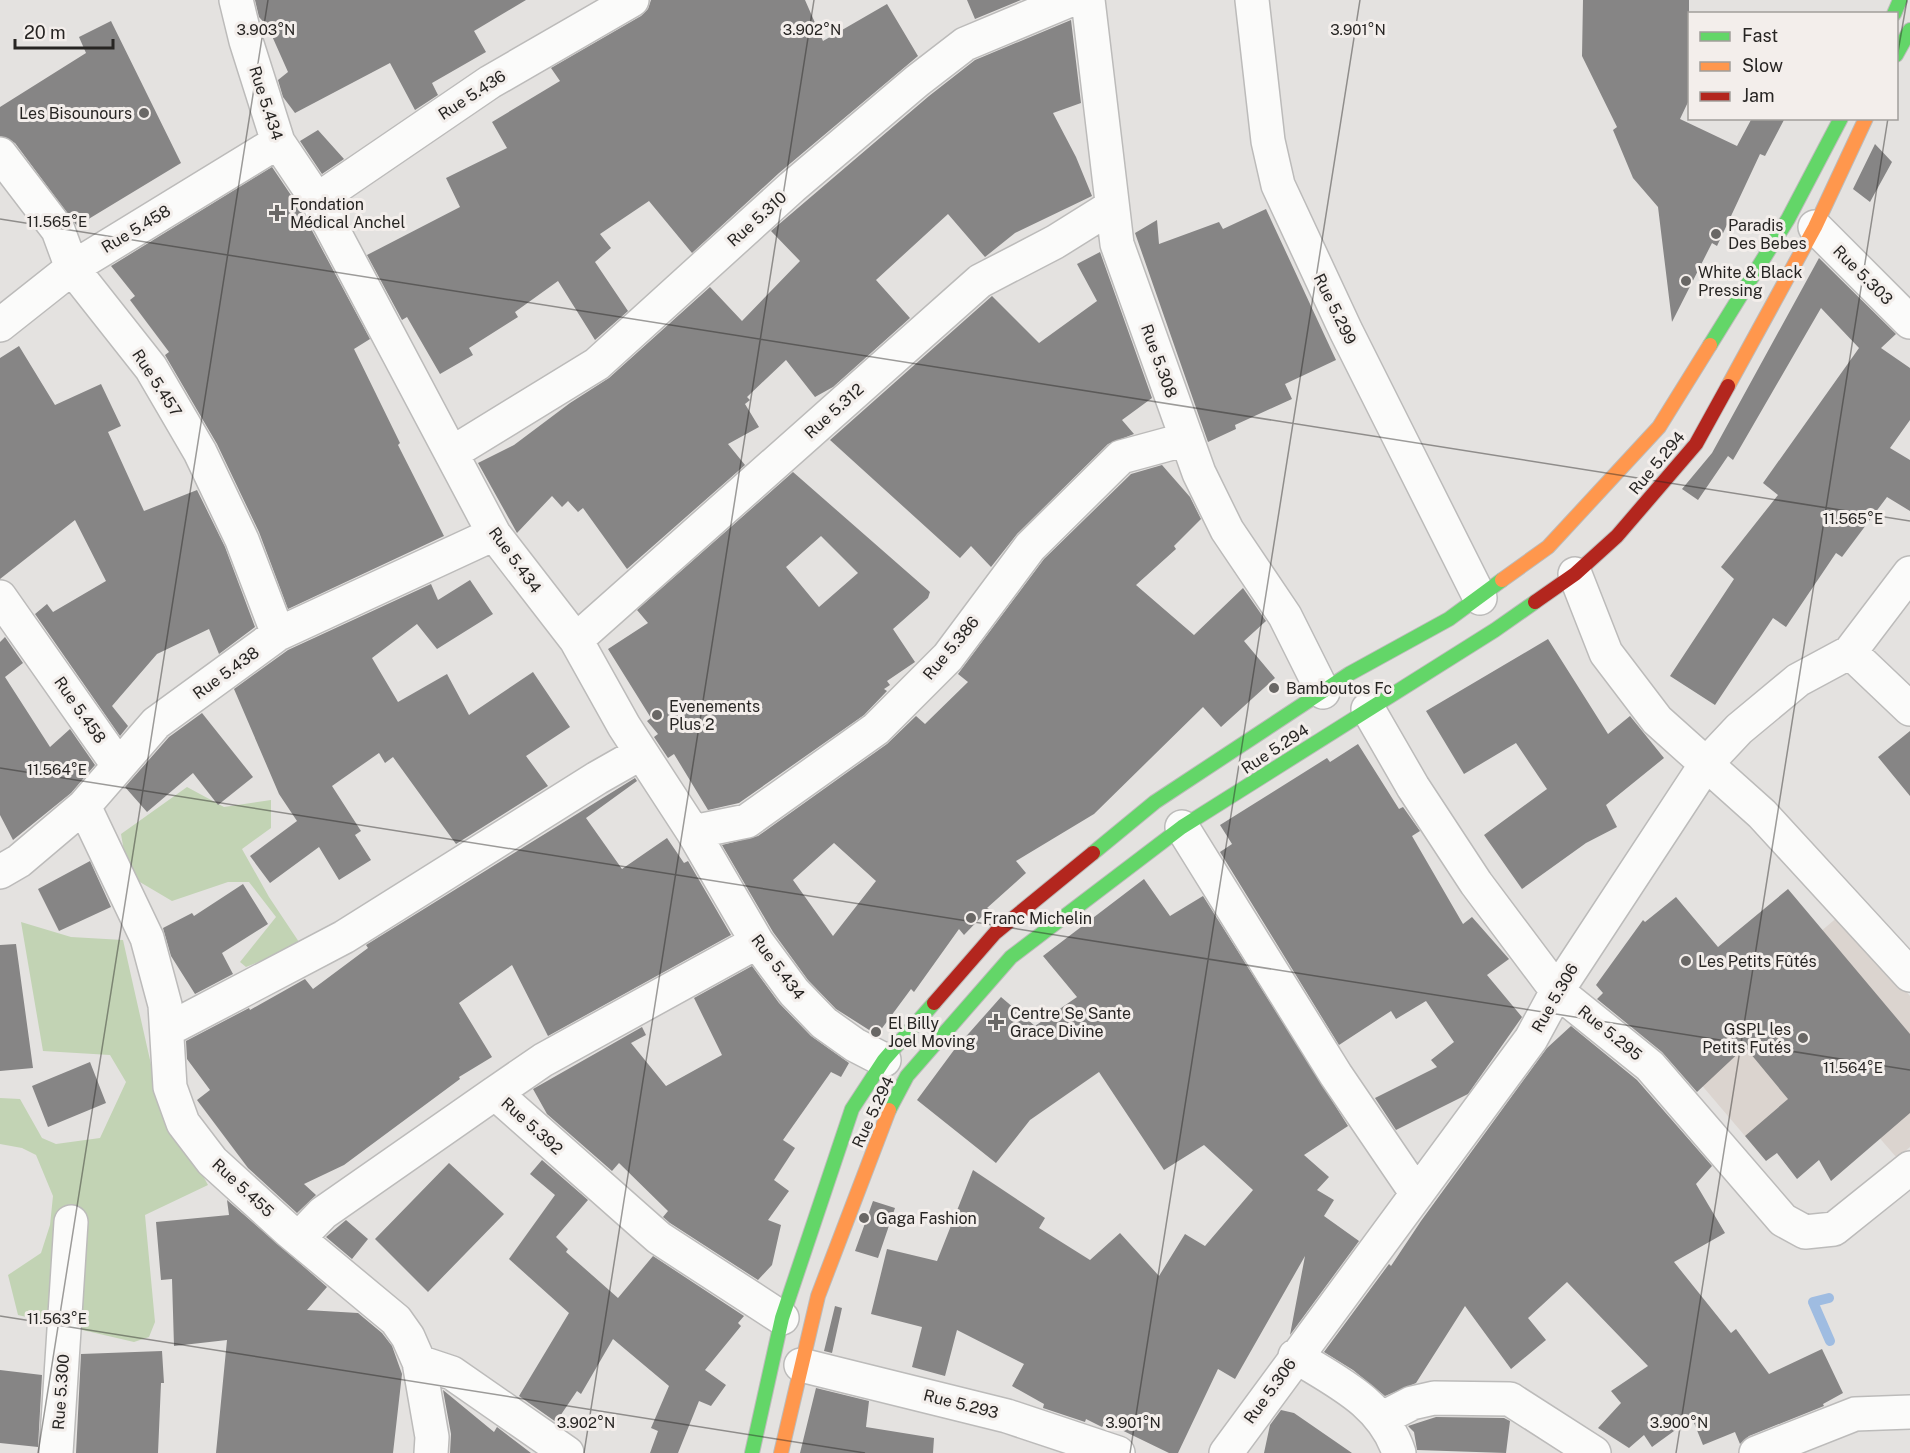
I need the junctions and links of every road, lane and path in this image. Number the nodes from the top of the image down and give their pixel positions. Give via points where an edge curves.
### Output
1 (236, 0) edge
2 (632, 0) edge
3 (1070, 0) edge
4 (1088, 0) edge
5 (1252, 0) edge
6 (1910, 30) edge
7 (1898, 51) edge
8 (1840, 120) edge
9 (1865, 120) edge
10 (278, 142) junction
11 (0, 154) edge
12 (317, 200) junction
13 (1111, 207) junction
14 (1815, 227) junction
15 (72, 268) junction
16 (1910, 322) edge
17 (0, 324) edge
18 (1186, 439) junction
19 (452, 453) junction
20 (494, 534) junction
21 (1910, 573) edge
22 (1575, 574) junction
23 (0, 597) edge
24 (1480, 598) junction
25 (278, 634) junction
26 (576, 640) junction
27 (1850, 652) junction
28 (1323, 692) junction
29 (1368, 709) junction
30 (1910, 709) edge
31 (641, 753) junction
32 (1706, 764) junction
33 (118, 765) junction
34 (84, 806) junction
35 (1182, 827) junction
36 (693, 832) junction
37 (0, 872) edge
38 (757, 942) junction
39 (1910, 975) edge
40 (1557, 991) junction
41 (167, 1030) junction
42 (884, 1060) junction
43 (495, 1093) junction
44 (1910, 1168) edge
45 (1417, 1194) junction
46 (71, 1222) dead end
47 (299, 1238) junction
48 (782, 1318) junction
49 (1295, 1356) junction
50 (419, 1362) junction
51 (801, 1365) junction
52 (1910, 1412) edge
53 (1381, 1419) junction
54 (56, 1453) edge
55 (431, 1453) edge
56 (567, 1453) edge
57 (752, 1453) edge
58 (781, 1453) edge
59 (1118, 1453) edge
60 (1226, 1453) edge
61 (1399, 1453) edge
62 (1594, 1453) edge
63 (1756, 1453) edge

1 - 10 street, Rue 5.434
2 - 12 street, Rue 5.436 via 490,82
3 - 19 street, Rue 5.310 via 965,44 792,187 597,364
4 - 13 street, Rue 5.308
5 - 24 street, Rue 5.299 via 1268,141 1278,185 1346,331
6 - 7 main road
8 - 24 main road, Rue 5.294 via 1788,219 1659,428 1548,547
9 - 14 main road, Rue 5.294
10 - 12 street, Rue 5.434
10 - 15 street, Rue 5.458
11 - 15 street, Rue 5.457 via 58,230
12 - 19 street, Rue 5.434
13 - 18 street, Rue 5.308 via 1117,244
13 - 26 street, Rue 5.312 via 980,281
14 - 16 street, Rue 5.303
14 - 22 main road, Rue 5.294 via 1696,444 1617,537
15 - 17 street, Rue 5.458
15 - 25 street, Rue 5.457 via 151,368 200,452 242,540
18 - 28 street, Rue 5.308 via 1227,530 1285,616
18 - 36 street, Rue 5.386 via 1121,457 1030,547 948,657 876,729 747,821
19 - 20 street, Rue 5.434
20 - 25 street, Rue 5.438
20 - 26 street, Rue 5.434
21 - 27 street, Rue 5.306
22 - 29 main road, Rue 5.294 via 1482,639
22 - 32 street via 1606,653 1657,720
23 - 33 street, Rue 5.458
24 - 28 main road, Rue 5.294
25 - 33 street, Rue 5.438 via 156,723
26 - 31 street, Rue 5.434
27 - 30 street
27 - 32 street, Rue 5.306 via 1798,680 1739,729
28 - 42 main road, Rue 5.294 via 1155,802 995,933
29 - 35 main road, Rue 5.294
29 - 40 street, Rue 5.295 via 1476,883
31 - 36 street, Rue 5.434
31 - 41 street via 344,937
32 - 39 street via 1762,814
32 - 40 street, Rue 5.306
33 - 34 street, Rue 5.438
34 - 37 street, Rue 5.438 via 19,861
34 - 41 street, Rue 5.455 via 147,938 165,1005
35 - 45 street via 1336,1075
35 - 51 main road, Rue 5.294 via 1011,957 907,1076 882,1124 818,1296
36 - 38 street, Rue 5.434
38 - 42 street, Rue 5.434 via 794,992 824,1023 855,1046
38 - 43 street, Rue 5.392 via 543,1060
40 - 44 street, Rue 5.295 via 1650,1066 1783,1220 1805,1232 1834,1229
40 - 45 street, Rue 5.306 via 1531,1039
41 - 47 street, Rue 5.455 via 170,1087 183,1124 212,1161
42 - 48 main road, Rue 5.294 via 852,1109
43 - 47 street via 323,1213
43 - 48 street, Rue 5.392 via 659,1238
45 - 49 street, Rue 5.306
46 - 54 street, Rue 5.300
47 - 50 street, Rue 5.455 via 396,1320
48 - 57 main road, Rue 5.294
49 - 53 street via 1364,1399
49 - 60 street, Rue 5.306
50 - 55 street
50 - 56 street via 452,1373
51 - 58 main road, Rue 5.294
51 - 59 street, Rue 5.293 via 1007,1416
52 - 63 street via 1855,1414
53 - 61 street
53 - 62 street via 1412,1403 1434,1398 1510,1399

